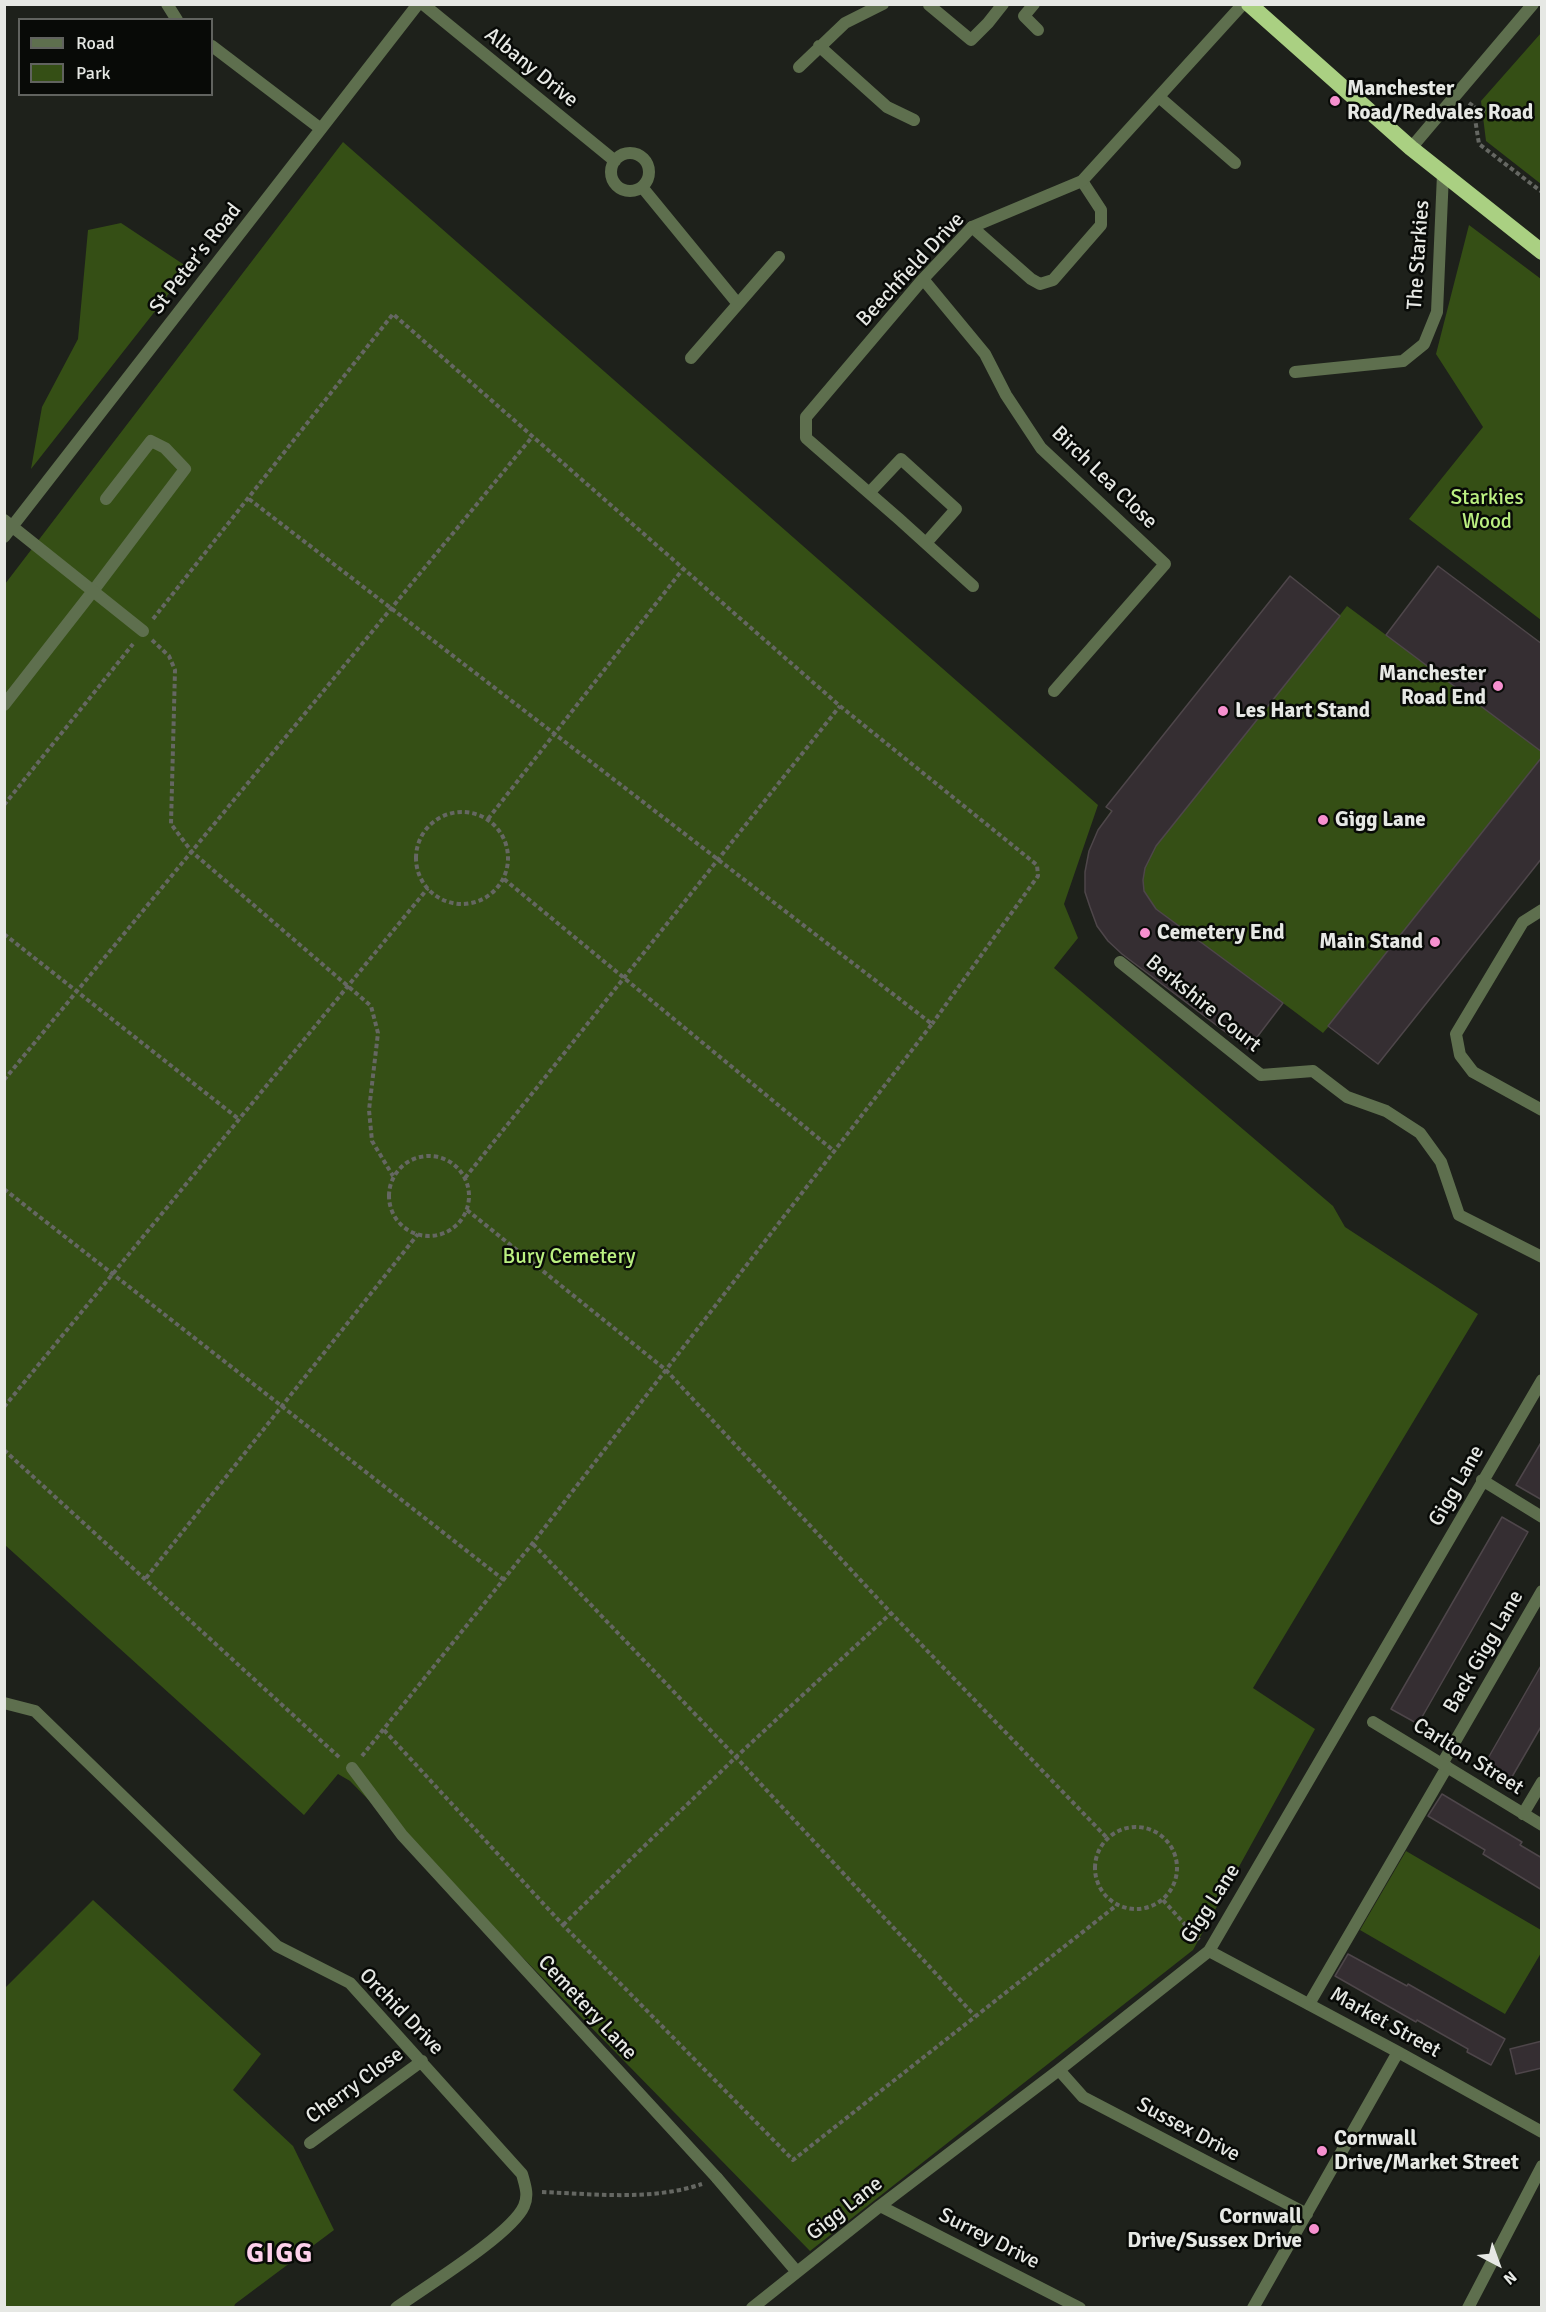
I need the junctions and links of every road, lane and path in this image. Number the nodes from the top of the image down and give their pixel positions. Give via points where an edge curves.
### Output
1 (167, 4) edge
2 (421, 4) edge
3 (883, 4) edge
4 (1003, 4) edge
5 (1034, 4) edge
6 (1243, 4) edge
7 (1249, 4) edge
8 (1533, 4) edge
9 (928, 5) edge
10 (176, 18) edge
11 (1038, 30) dead end
12 (819, 46) junction
13 (213, 47) edge
14 (799, 67) dead end
15 (1457, 94) junction
16 (1159, 97) junction
17 (1473, 106) junction
18 (1520, 118) dead end
19 (914, 120) dead end
20 (321, 129) junction
21 (1411, 148) junction
22 (615, 161) junction
23 (1236, 163) dead end
24 (1443, 174) junction
25 (1082, 181) junction
26 (642, 187) junction
27 (1542, 192) edge
28 (972, 227) junction
29 (1542, 252) edge
30 (779, 257) dead end
31 (923, 279) junction
32 (738, 304) junction
33 (691, 358) dead end
34 (1295, 372) dead end
35 (532, 437) junction
36 (869, 493) junction
37 (106, 498) dead end
38 (249, 499) junction
39 (9, 523) edge
40 (4, 537) edge
41 (926, 543) junction
42 (683, 569) junction
43 (973, 586) dead end
44 (93, 591) junction
45 (392, 609) junction
46 (143, 631) junction
47 (1054, 692) dead end
48 (4, 705) edge
49 (840, 706) junction
50 (555, 734) junction
51 (4, 805) edge
52 (488, 819) junction
53 (192, 852) junction
54 (718, 860) junction
55 (504, 879) junction
56 (428, 888) junction
57 (1542, 910) edge
58 (4, 934) edge
59 (1120, 962) dead end
60 (624, 978) junction
61 (349, 986) junction
62 (77, 992) junction
63 (932, 1024) junction
64 (4, 1080) edge
65 (1542, 1110) edge
66 (240, 1120) junction
67 (834, 1151) junction
68 (393, 1176) junction
69 (465, 1178) junction
70 (4, 1189) edge
71 (467, 1210) junction
72 (418, 1234) junction
73 (1542, 1257) edge
74 (113, 1274) junction
75 (666, 1370) junction
76 (1542, 1380) edge
77 (4, 1407) edge
78 (284, 1407) junction
79 (4, 1450) edge
80 (1482, 1480) junction
81 (1542, 1517) edge
82 (532, 1544) junction
83 (146, 1578) junction
84 (504, 1580) junction
85 (1542, 1591) edge
86 (891, 1613) junction
87 (4, 1703) edge
88 (1373, 1722) dead end
89 (384, 1730) junction
90 (736, 1757) junction
91 (1444, 1765) junction
92 (352, 1768) junction
93 (1542, 1782) edge
94 (1523, 1814) junction
95 (1542, 1825) edge
96 (1108, 1839) junction
97 (1163, 1900) junction
98 (1118, 1905) junction
99 (563, 1925) junction
100 (1209, 1951) junction
101 (1309, 2004) junction
102 (975, 2016) junction
103 (1398, 2052) junction
104 (422, 2061) junction
105 (1059, 2070) junction
106 (1542, 2132) edge
107 (310, 2143) dead end
108 (1542, 2166) edge
109 (717, 2178) junction
110 (527, 2191) junction
111 (880, 2206) junction
112 (1307, 2214) junction
113 (797, 2272) junction
114 (396, 2307) edge
115 (752, 2307) edge
116 (1080, 2307) edge
117 (1253, 2307) edge
118 (1468, 2307) edge

1 - 10 street
2 - 20 street, St Peter's Road
2 - 22 street, Albany Drive
3 - 12 street via 845,23
4 - 9 street via 971,40
5 - 11 street via 1024,16
6 - 16 street, Beechfield Drive
7 - 21 highway
8 - 15 street
12 - 14 street
12 - 19 street via 887,107
13 - 20 street
15 - 17 path
15 - 21 street
16 - 23 street
16 - 25 street, Beechfield Drive
17 - 18 path via 1498,117
17 - 27 path via 1479,144
20 - 39 street, St Peter's Road
21 - 24 highway
22 - 26 street via 610,175 616,186 627,192
22 - 26 street via 622,154 641,156 649,173
24 - 29 highway
24 - 34 street, The Starkies via 1437,312 1424,344 1403,361
25 - 28 street, Beechfield Drive
25 - 28 street via 1101,210 1101,225 1053,280 1040,284 1030,279
26 - 32 street
28 - 31 street, Beechfield Drive
30 - 32 street
31 - 36 street, Beechfield Drive via 806,417 806,438
31 - 47 street, Birch Lea Close via 985,354 1041,448 1165,564
32 - 33 street
35 - 38 path via 393,314
35 - 42 path
35 - 45 path
36 - 41 street
36 - 41 street via 901,459 956,509
37 - 44 street via 150,441 165,448 185,470
38 - 45 path
38 - 46 path
39 - 40 street, St Peter's Road
39 - 44 street
41 - 43 street
42 - 49 path
42 - 50 path
44 - 46 street
44 - 48 street
45 - 50 path
45 - 53 path
46 - 51 path
46 - 53 path via 169,656 175,670 171,824
49 - 54 path
49 - 63 path via 1036,865 1038,876
50 - 52 path
50 - 54 path
52 - 55 path via 507,845
52 - 56 path via 460,812 428,827 417,848 416,864
53 - 61 path
53 - 62 path
54 - 60 path
54 - 63 path
55 - 56 path via 489,896 474,903 444,900
55 - 60 path
56 - 61 path
57 - 65 street via 1523,922 1456,1034 1460,1055 1473,1072
58 - 62 path
59 - 73 street, Berkshire Court via 1261,1075 1313,1071 1347,1097 1386,1111 1420,1133 1441,1162 1459,1215
60 - 67 path
60 - 69 path
61 - 66 path
61 - 68 path via 372,1006 378,1033 369,1110 372,1141
62 - 64 path
62 - 66 path
63 - 67 path
66 - 74 path
67 - 75 path
68 - 69 path via 407,1162 432,1156 447,1160
68 - 72 path via 388,1203 393,1216 406,1230
69 - 71 path via 469,1191
70 - 74 path
71 - 72 path via 446,1233 423,1237
71 - 75 path
72 - 78 path
74 - 77 path
74 - 78 path
75 - 82 path
75 - 86 path
76 - 80 street, Gigg Lane
78 - 83 path
78 - 84 path
79 - 83 path
80 - 81 street
80 - 100 street, Gigg Lane
82 - 84 path
82 - 90 path
83 - 92 path
84 - 89 path
85 - 91 street, Back Gigg Lane
86 - 90 path
86 - 96 path
87 - 104 street, Orchid Drive via 35,1711 277,1946 350,1983
88 - 91 street, Carlton Street
89 - 92 path
89 - 99 path
90 - 99 path
90 - 102 path
91 - 94 street, Carlton Street
91 - 101 street, Back Gigg Lane
92 - 109 street, Cemetery Lane via 402,1835
93 - 94 street
94 - 95 street, Carlton Street
96 - 97 path via 1134,1827 1148,1829 1171,1846 1177,1873
96 - 98 path via 1101,1846 1095,1874 1106,1897
97 - 98 path via 1136,1910
97 - 100 path
98 - 102 path
99 - 102 path via 793,2160
100 - 101 street, Market Street
100 - 105 street, Gigg Lane
101 - 103 street, Market Street
103 - 106 street, Market Street
103 - 112 street
104 - 107 street, Cherry Close
104 - 110 street, Orchid Drive via 522,2174
105 - 111 street, Gigg Lane
105 - 112 street, Sussex Drive via 1083,2097
108 - 118 street
109 - 110 path via 689,2188 644,2195
109 - 113 street, Cemetery Lane
110 - 114 street via 521,2212 499,2235
111 - 113 street, Gigg Lane
111 - 116 street, Surrey Drive
112 - 117 street
113 - 115 street, Gigg Lane

